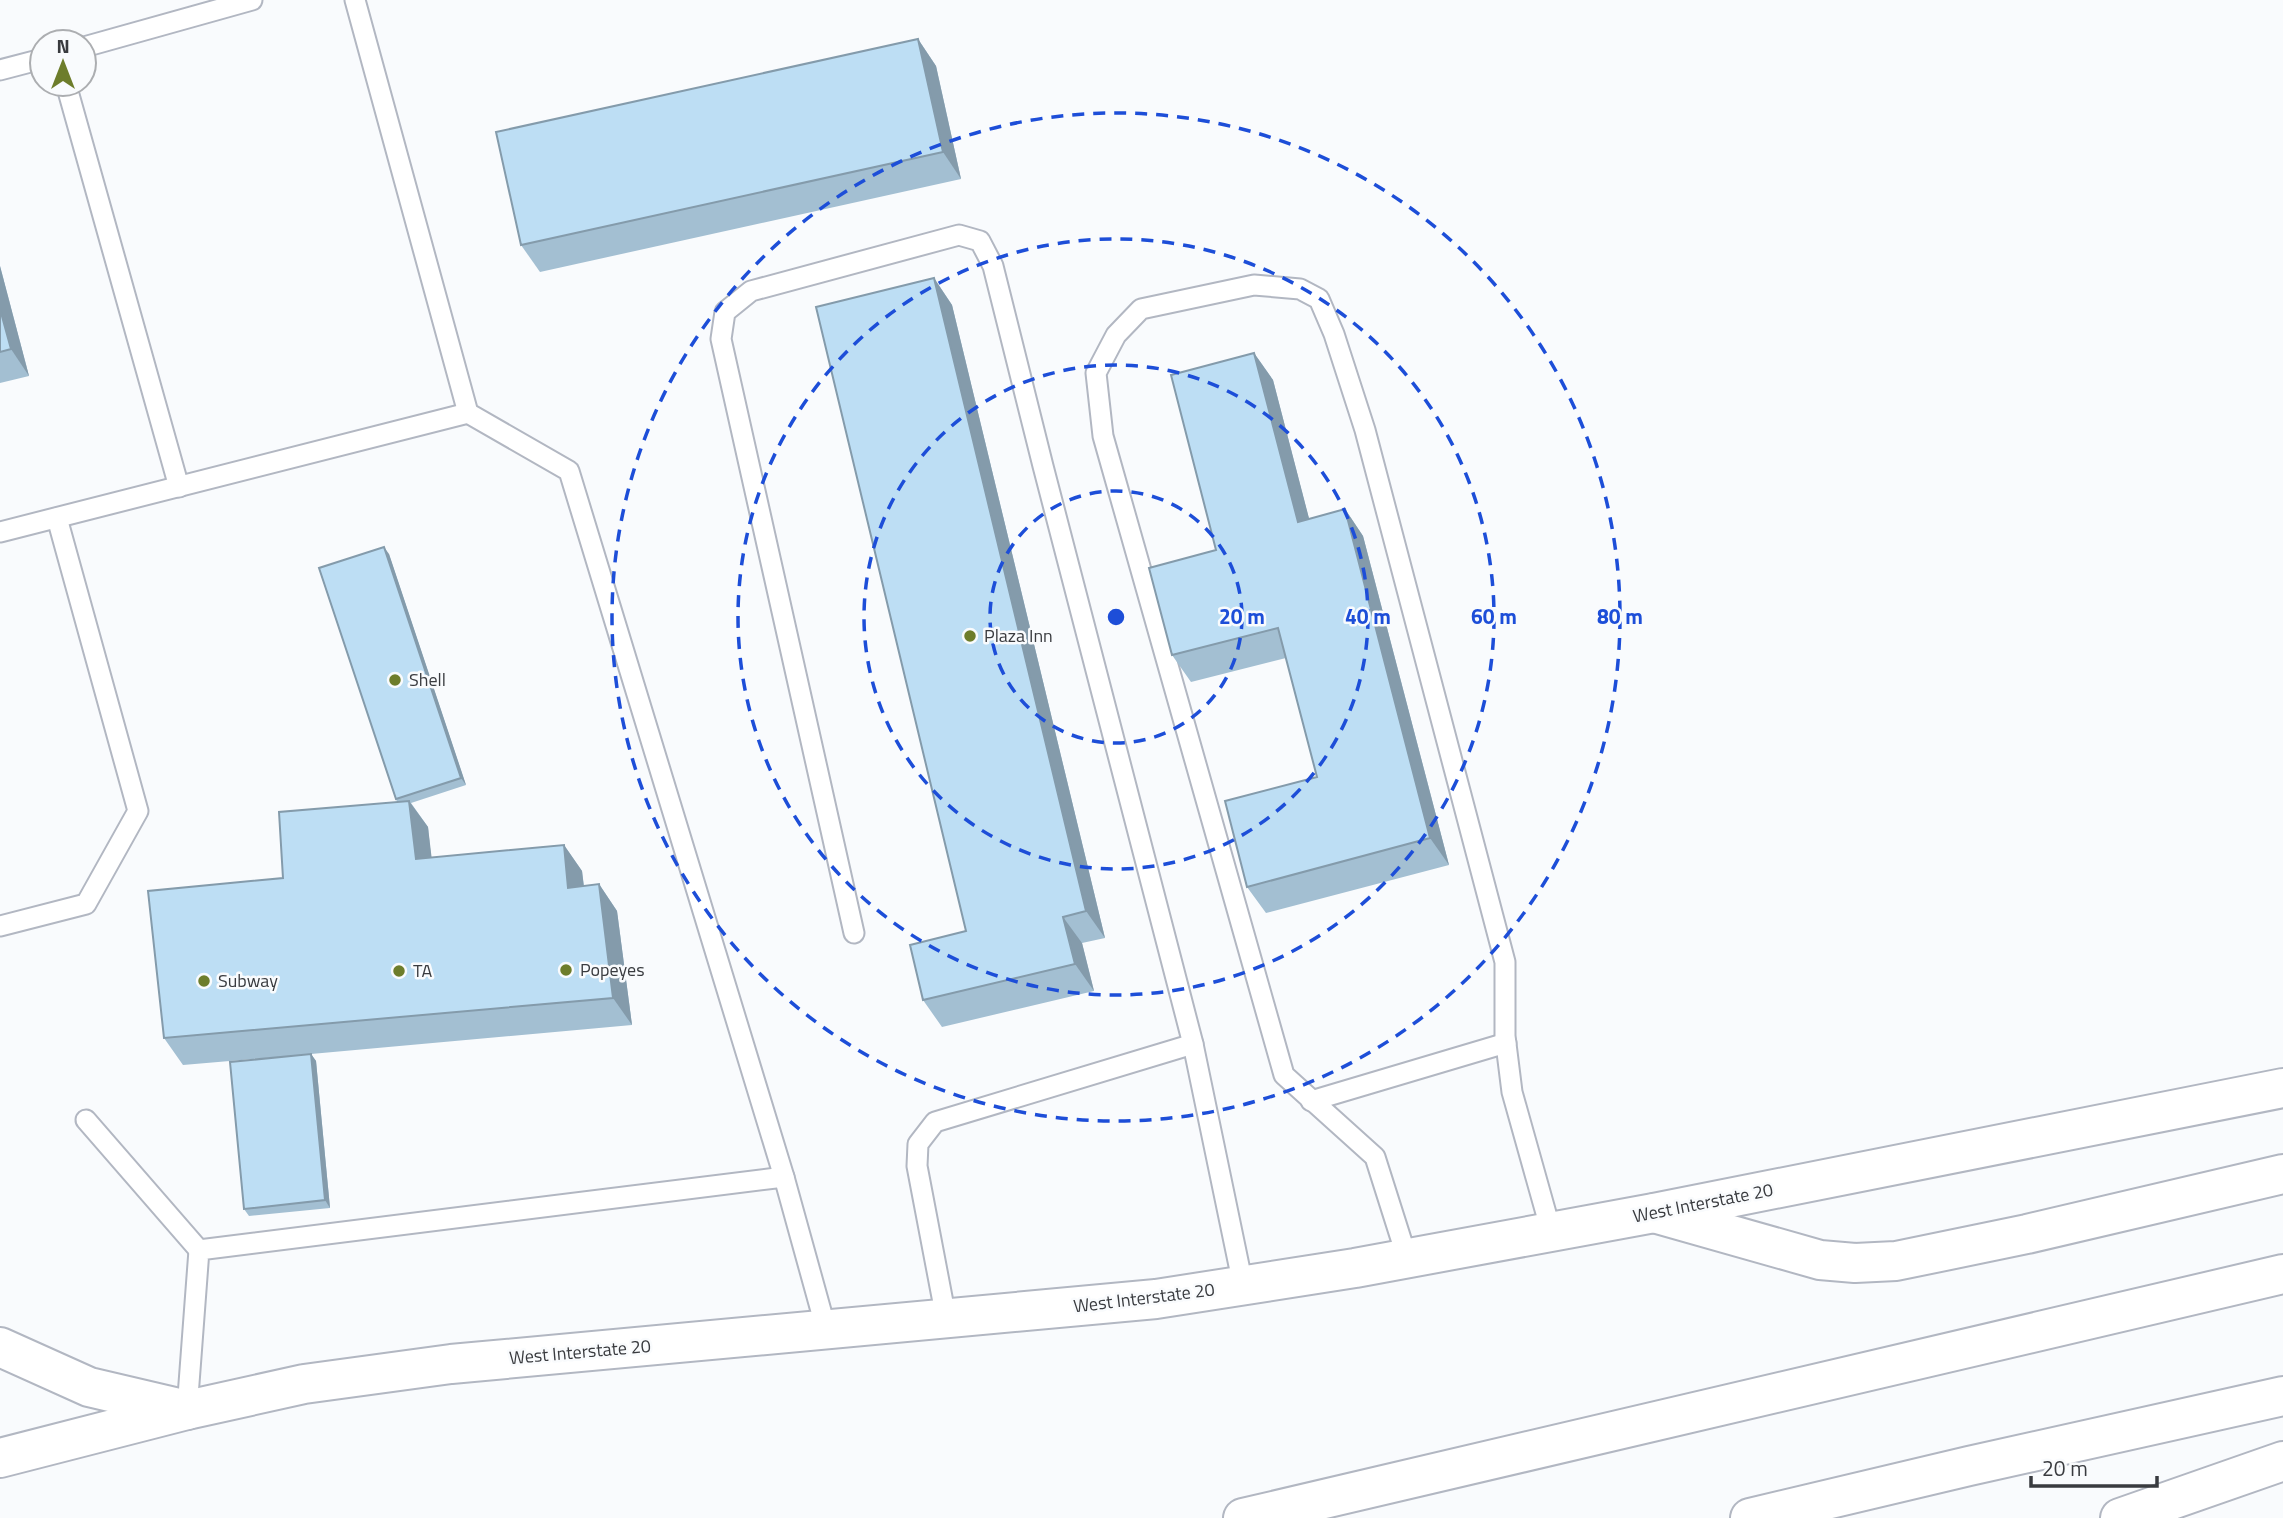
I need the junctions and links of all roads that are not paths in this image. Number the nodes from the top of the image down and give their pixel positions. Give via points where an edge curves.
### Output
1 (252, 0) edge
2 (355, 0) edge
3 (98, 43) edge
4 (28, 63) edge
5 (0, 70) edge
6 (70, 98) edge
7 (468, 413) junction
8 (179, 487) junction
9 (57, 518) junction
10 (0, 532) edge
11 (0, 926) edge
12 (855, 933) dead end
13 (1506, 1043) junction
14 (1193, 1044) junction
15 (2283, 1088) edge
16 (1311, 1101) junction
17 (86, 1120) dead end
18 (2283, 1174) edge
19 (784, 1177) junction
20 (1654, 1213) junction
21 (1550, 1231) junction
22 (199, 1250) junction
23 (1407, 1258) junction
24 (2283, 1274) edge
25 (1243, 1285) junction
26 (947, 1318) junction
27 (826, 1329) junction
28 (0, 1347) edge
29 (2283, 1396) edge
30 (187, 1410) junction
31 (0, 1458) edge
32 (2283, 1461) edge
33 (1243, 1518) edge
34 (1751, 1518) edge
35 (2120, 1518) edge

1 - 3 lane
2 - 7 lane
4 - 5 lane
6 - 8 lane
7 - 8 lane
7 - 19 lane via 569,471
8 - 9 lane
9 - 10 lane
9 - 11 lane via 138,811 86,904
12 - 14 lane via 721,339 725,312 751,291 959,235 980,241 993,266
13 - 16 lane
13 - 16 lane via 1505,962 1365,430 1319,299 1300,289 1254,285 1141,309 1116,335 1096,373 1103,436 1284,1075
13 - 21 lane via 1512,1092
14 - 25 lane
14 - 26 lane via 935,1122 918,1144 917,1166
15 - 20 main road, West Interstate 20
16 - 23 lane via 1375,1157
17 - 22 lane
18 - 20 main road via 1896,1261 1820,1260
19 - 22 lane
19 - 27 lane
20 - 21 main road, West Interstate 20
21 - 23 main road, West Interstate 20
22 - 30 lane
23 - 25 main road, West Interstate 20
24 - 33 main road
25 - 26 main road, West Interstate 20
26 - 27 main road, West Interstate 20
27 - 30 main road, West Interstate 20 via 451,1364 304,1384
28 - 30 main road via 89,1387
29 - 34 main road
30 - 31 main road, West Interstate 20
32 - 35 main road

